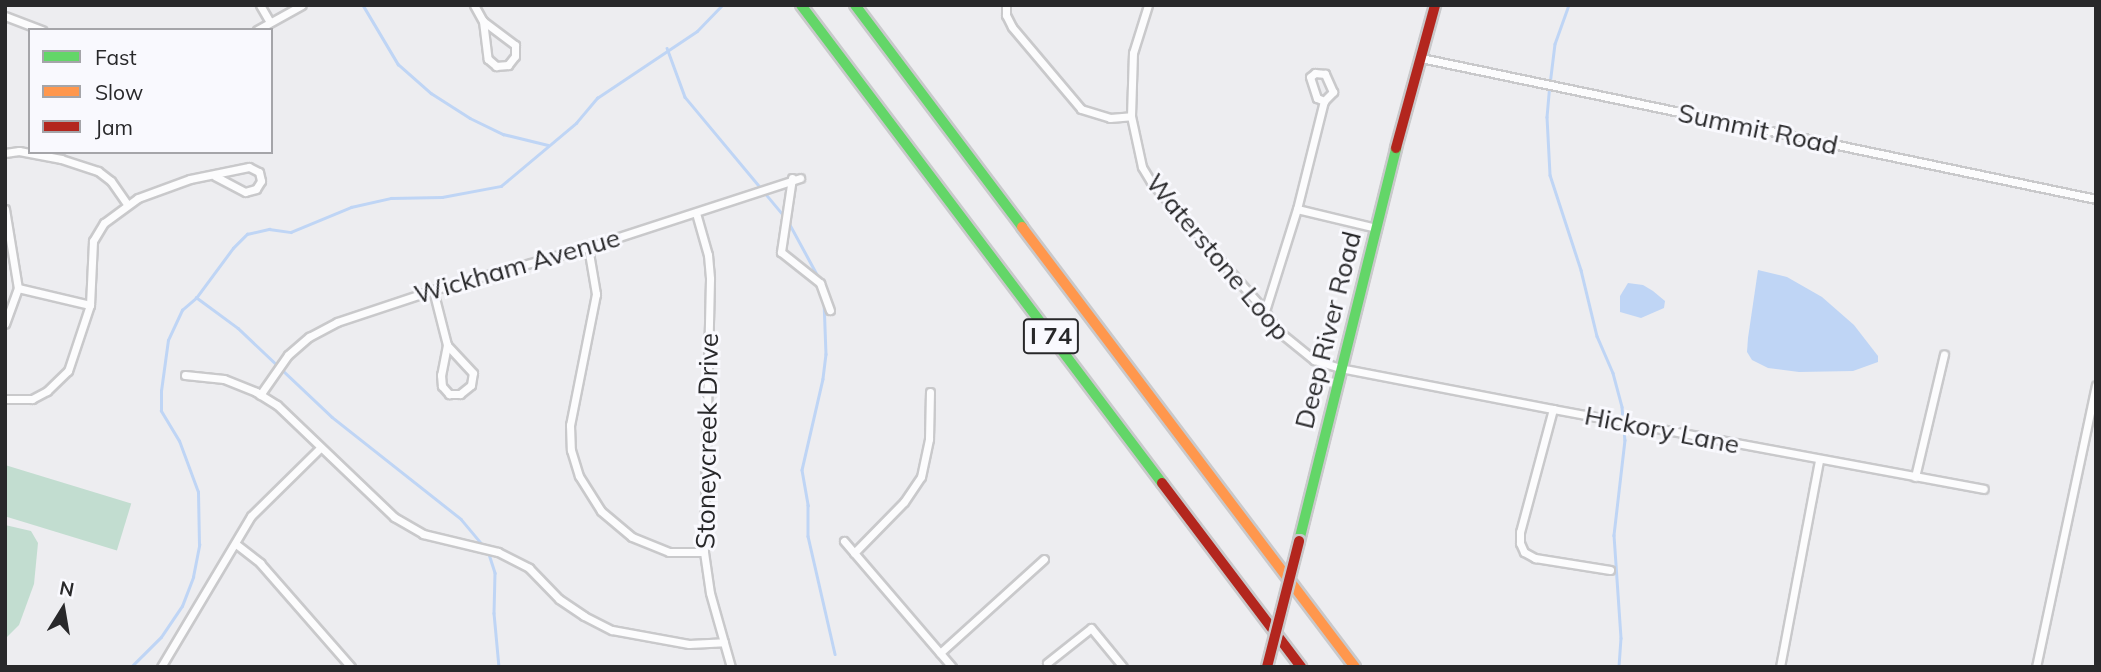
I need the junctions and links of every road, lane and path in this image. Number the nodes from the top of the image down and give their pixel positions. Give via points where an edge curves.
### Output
1 (260, 5) edge
2 (302, 5) edge
3 (474, 5) edge
4 (801, 5) edge
5 (855, 5) edge
6 (1006, 5) edge
7 (1148, 5) edge
8 (1435, 5) edge
9 (5, 16) edge
10 (483, 21) junction
11 (270, 22) junction
12 (37, 28) edge
13 (260, 28) edge
14 (1421, 58) junction
15 (1324, 101) dead end
16 (1131, 116) junction
17 (5, 153) edge
18 (28, 153) edge
19 (35, 154) edge
20 (215, 176) junction
21 (2096, 199) edge
22 (127, 204) junction
23 (5, 209) edge
24 (1297, 209) junction
25 (696, 213) junction
26 (1376, 228) junction
27 (588, 247) junction
28 (18, 288) junction
29 (433, 290) junction
30 (90, 305) junction
31 (830, 310) dead end
32 (1265, 311) junction
33 (5, 324) edge
34 (447, 345) junction
35 (1944, 354) dead end
36 (1340, 368) junction
37 (185, 375) dead end
38 (2096, 385) edge
39 (930, 392) dead end
40 (260, 395) junction
41 (5, 399) edge
42 (1553, 409) junction
43 (320, 448) junction
44 (1819, 460) junction
45 (1915, 477) junction
46 (1984, 489) dead end
47 (844, 541) dead end
48 (236, 544) junction
49 (704, 552) junction
50 (854, 553) junction
51 (1044, 559) dead end
52 (1610, 570) dead end
53 (724, 642) junction
54 (940, 653) junction
55 (1047, 663) dead end
56 (161, 667) edge
57 (351, 667) edge
58 (731, 667) edge
59 (952, 667) edge
60 (1123, 667) edge
61 (1267, 667) edge
62 (1301, 667) edge
63 (1355, 667) edge
64 (1780, 667) edge
65 (2036, 667) edge

1 - 11 street
2 - 11 street
3 - 10 street
4 - 62 main road, I 74
5 - 63 main road, I 74
6 - 16 street via 1012,27 1081,109 1110,118
7 - 16 street, Waterstone Loop via 1133,53
8 - 14 main road, Deep River Road
9 - 12 street
10 - 10 street via 488,59 496,66 508,65 515,56 515,45
11 - 13 street
14 - 21 street, Summit Road
14 - 26 main road, Deep River Road
15 - 24 street
16 - 32 street, Waterstone Loop via 1142,167 1151,182
17 - 18 street
19 - 22 street via 98,171
20 - 20 street via 245,191 256,189 261,181 259,172 249,167
20 - 22 street via 190,179
22 - 30 street via 104,223 93,241
23 - 28 street
24 - 26 street
24 - 32 street
25 - 27 street, Wickham Avenue
25 - 31 street, Wickham Avenue via 796,178 780,252 820,283
25 - 49 street, Stoneycreek Drive via 710,279
26 - 36 main road, Deep River Road
27 - 29 street, Wickham Avenue
27 - 49 street via 596,294 570,425 579,476 601,511 632,537 669,552
28 - 30 street
28 - 33 street
29 - 34 street
29 - 40 street, Wickham Avenue via 362,313 309,337 288,355
30 - 41 street via 68,371 32,399
32 - 36 street, Waterstone Loop via 1277,330 1303,354
34 - 34 street via 442,386 449,394 460,394 471,385 473,373
35 - 45 street
36 - 42 street, Hickory Lane
36 - 61 main road, Deep River Road, bridge
37 - 40 street via 224,379
38 - 65 street
39 - 50 street via 929,439 921,477 904,502
40 - 43 street via 277,405
42 - 44 street, Hickory Lane
42 - 52 street via 1520,544 1535,558
43 - 48 street via 251,516
43 - 53 street via 394,517 423,534 498,552 529,568 559,599 612,630 689,644
44 - 45 street, Hickory Lane
44 - 64 street
45 - 46 street, Hickory Lane
47 - 50 street
48 - 56 street
48 - 57 street via 260,563
49 - 53 street, Stoneycreek Drive
50 - 54 street
51 - 54 street
53 - 58 street, Stoneycreek Drive
54 - 59 street
55 - 60 street via 1091,628

